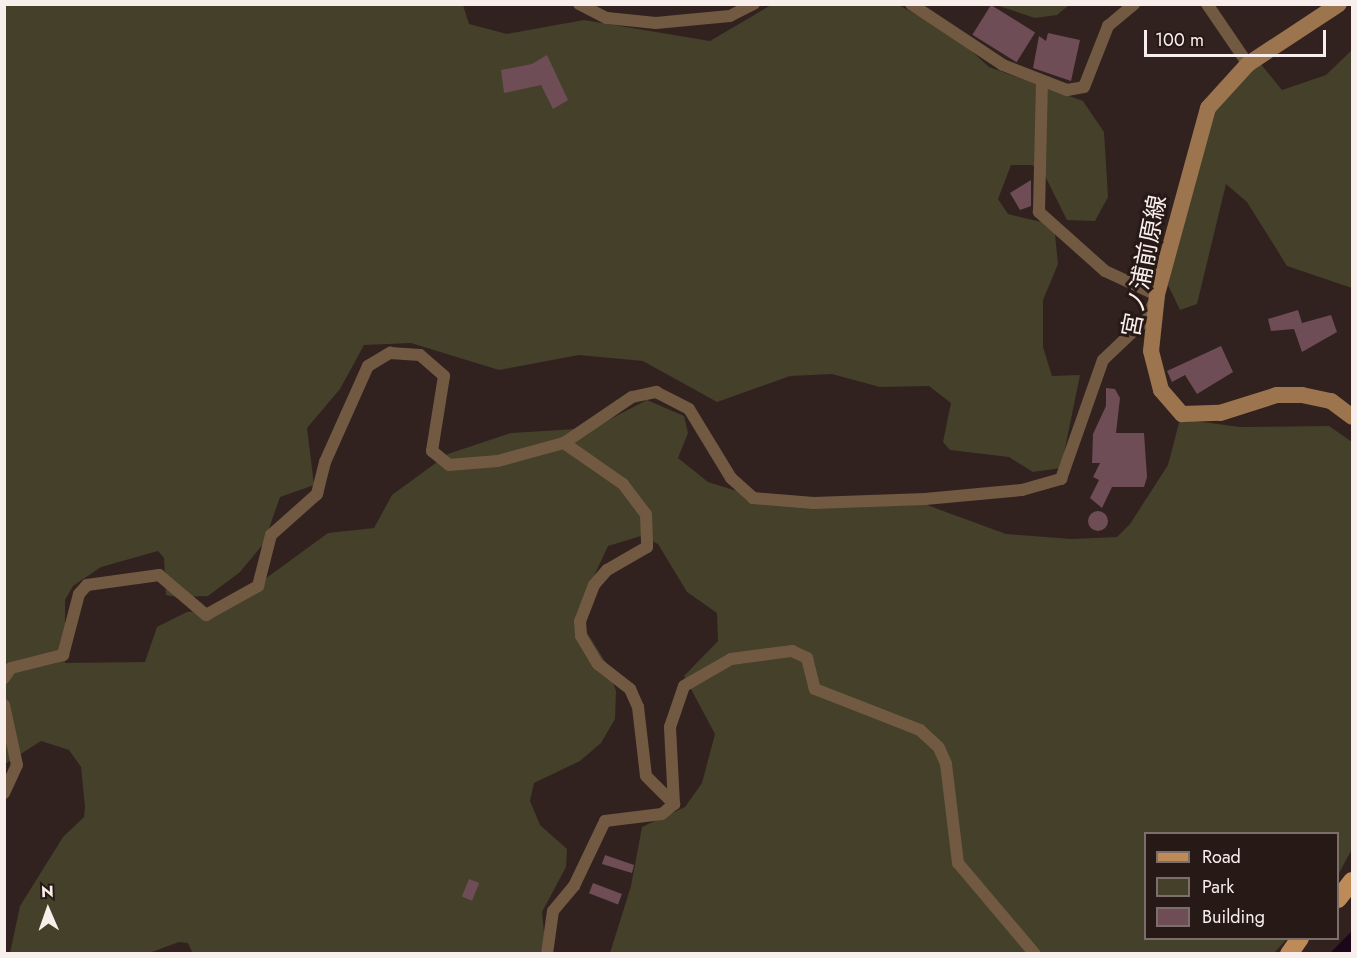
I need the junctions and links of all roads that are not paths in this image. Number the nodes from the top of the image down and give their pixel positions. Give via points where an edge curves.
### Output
1 (579, 4) edge
2 (754, 4) edge
3 (911, 4) edge
4 (1134, 4) edge
5 (1207, 4) edge
6 (1339, 4) edge
7 (1248, 64) junction
8 (1042, 81) junction
9 (1157, 295) junction
10 (1353, 417) edge
11 (564, 443) junction
12 (4, 678) edge
13 (4, 705) edge
14 (4, 793) edge
15 (674, 804) junction
16 (1353, 881) edge
17 (1339, 898) edge
18 (1299, 940) edge
19 (548, 954) edge
20 (1035, 954) edge
21 (1288, 954) edge

1 - 2 street via 607,18 656,23 730,16
3 - 8 street via 1004,65
4 - 8 street via 1108,26 1084,87 1067,90
5 - 7 street
6 - 7 main road, 宮ノ浦前原線
7 - 9 main road, 宮ノ浦前原線 via 1208,108 1197,134
8 - 9 street via 1040,212 1105,271
9 - 10 main road, 宮ノ浦前原線 via 1155,370 1165,397 1182,414 1220,413 1277,395 1302,395 1331,401
9 - 11 street via 1146,319 1103,360 1060,479 1047,485 925,499 814,504 753,498 731,478 688,409 656,392 632,397
11 - 12 street via 498,461 449,465 436,460 432,451 444,376 420,355 377,357 325,462 317,494 271,535 258,586 206,615 159,575 87,585 79,594 63,655 11,668
11 - 15 street via 623,484 646,514 647,547 607,570 594,585 580,621 581,636 598,664 630,689 638,707 646,776
13 - 14 street via 17,765
15 - 19 street via 662,814 605,821 574,886 553,911
15 - 20 street via 670,728 684,686 731,659 792,651 807,658 815,689 920,730 939,748 946,764 958,863
16 - 17 main road
18 - 21 main road

